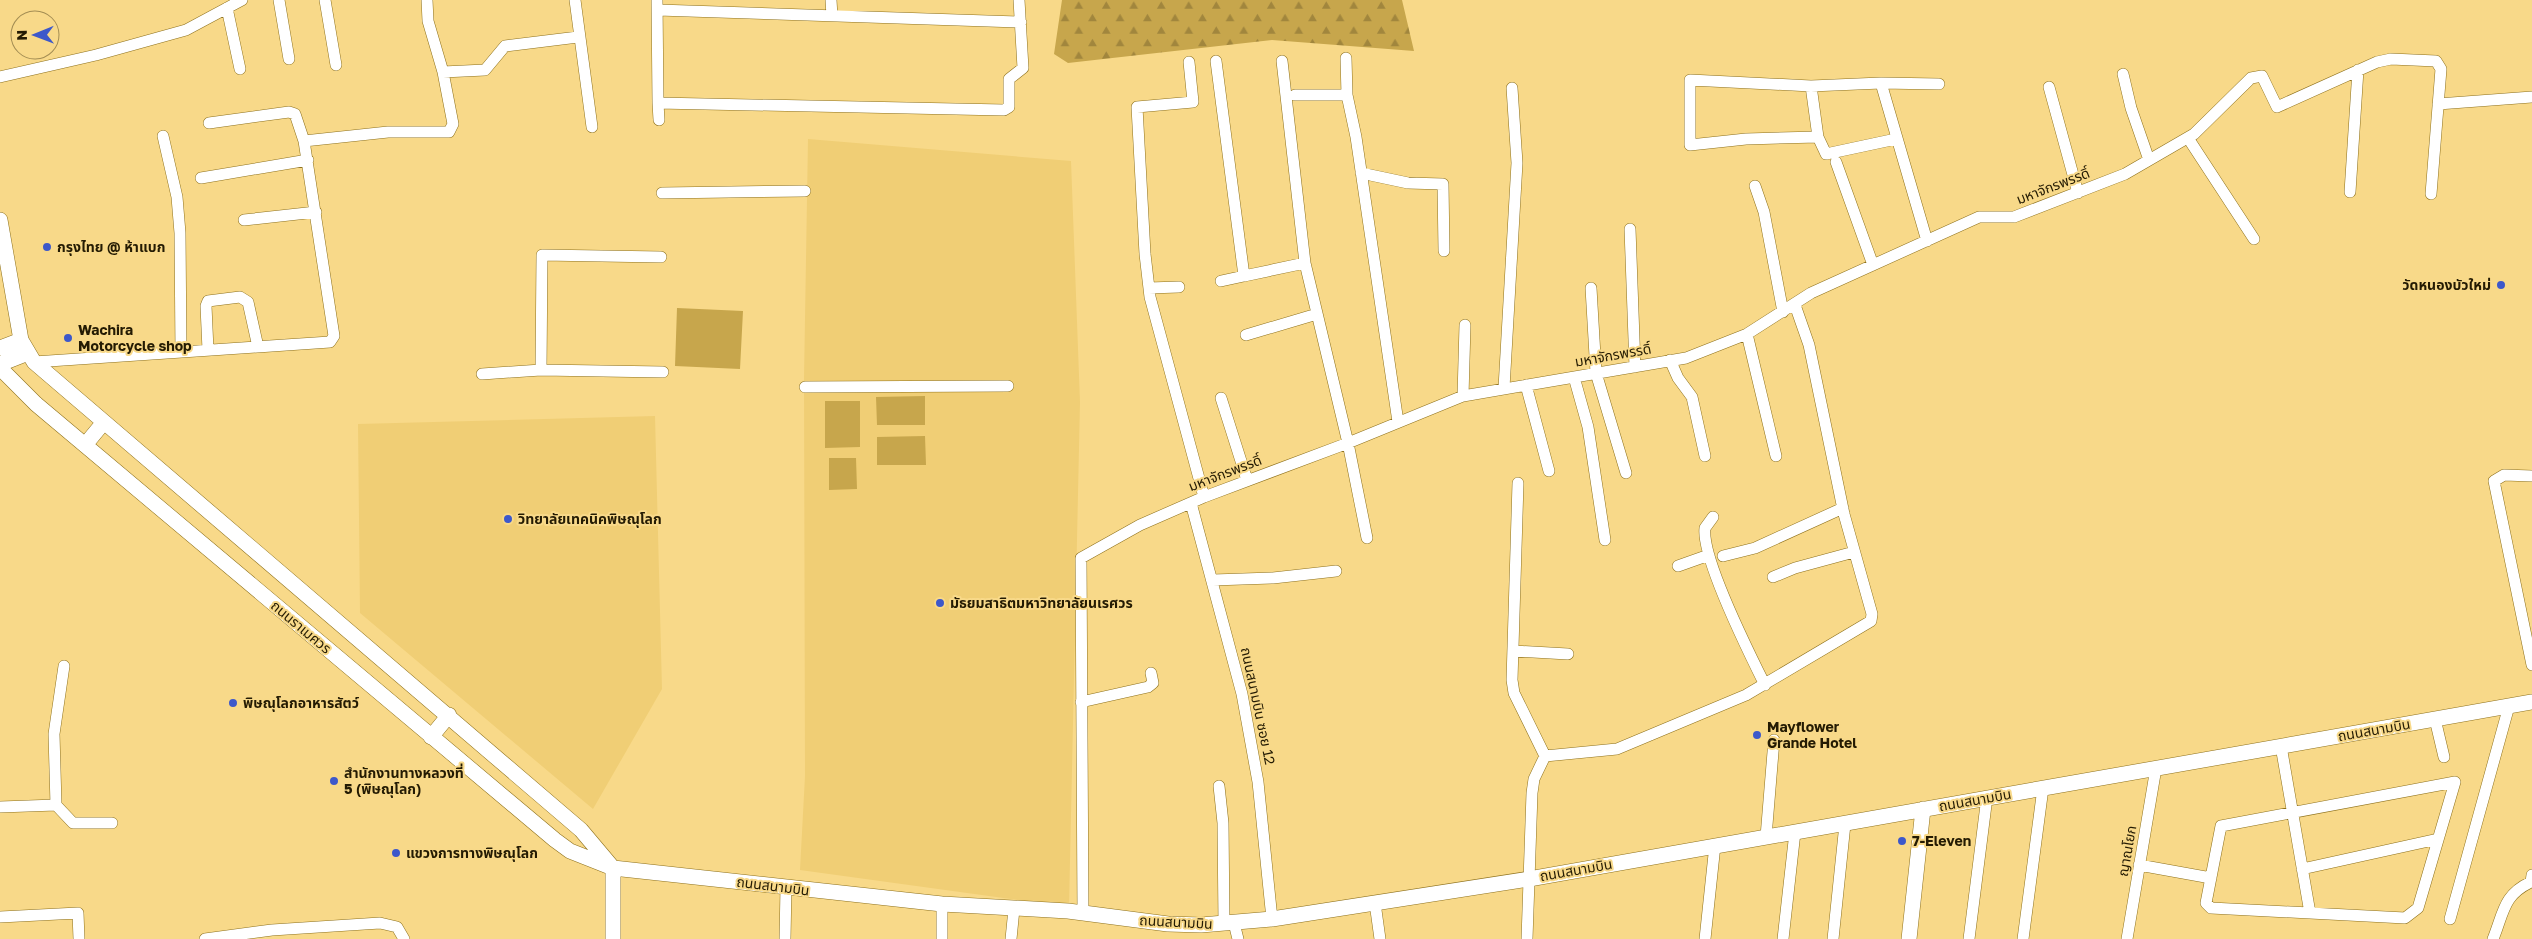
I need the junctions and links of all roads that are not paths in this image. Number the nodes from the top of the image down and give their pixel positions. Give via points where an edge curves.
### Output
1 (242, 0) edge
2 (279, 0) edge
3 (325, 0) edge
4 (427, 0) edge
5 (575, 0) edge
6 (831, 0) edge
7 (1020, 0) edge
8 (658, 5) edge
9 (227, 8) junction
10 (832, 16) junction
11 (1021, 22) junction
12 (578, 37) junction
13 (1346, 58) dead end
14 (289, 59) dead end
15 (1216, 61) dead end
16 (1282, 61) dead end
17 (1189, 62) dead end
18 (336, 66) dead end
19 (240, 69) dead end
20 (2358, 70) junction
21 (442, 72) junction
22 (2123, 74) dead end
23 (0, 77) edge
24 (1881, 83) junction
25 (1939, 84) dead end
26 (1811, 86) junction
27 (2049, 87) dead end
28 (1512, 88) dead end
29 (1295, 95) dead end
30 (1347, 95) junction
31 (2532, 97) edge
32 (658, 103) junction
33 (2438, 104) junction
34 (659, 120) dead end
35 (209, 123) dead end
36 (592, 127) dead end
37 (162, 136) dead end
38 (1818, 137) junction
39 (2188, 138) junction
40 (1896, 139) junction
41 (304, 142) junction
42 (308, 160) junction
43 (2149, 160) junction
44 (1836, 162) dead end
45 (1361, 173) junction
46 (200, 178) dead end
47 (1756, 186) dead end
48 (805, 191) dead end
49 (2350, 192) dead end
50 (662, 193) dead end
51 (2078, 193) junction
52 (2431, 194) dead end
53 (316, 212) junction
54 (0, 220) edge
55 (244, 220) dead end
56 (1630, 229) dead end
57 (2254, 239) dead end
58 (1927, 240) junction
59 (1444, 251) dead end
60 (661, 257) dead end
61 (1305, 263) junction
62 (1873, 265) junction
63 (1244, 276) junction
64 (1221, 281) dead end
65 (1180, 287) dead end
66 (1149, 288) junction
67 (1591, 288) dead end
68 (1795, 305) junction
69 (1782, 312) junction
70 (1316, 314) junction
71 (1465, 325) dead end
72 (1747, 334) junction
73 (1246, 335) dead end
74 (258, 347) junction
75 (0, 348) edge
76 (208, 350) junction
77 (27, 352) junction
78 (181, 352) junction
79 (1670, 360) junction
80 (0, 364) edge
81 (1635, 366) junction
82 (0, 368) edge
83 (541, 370) junction
84 (663, 372) dead end
85 (1596, 373) junction
86 (482, 374) dead end
87 (1574, 377) junction
88 (1526, 385) junction
89 (1008, 386) dead end
90 (805, 388) dead end
91 (1504, 388) junction
92 (1463, 396) junction
93 (1221, 398) dead end
94 (104, 422) junction
95 (1398, 422) junction
96 (1348, 443) junction
97 (85, 446) junction
98 (1705, 456) dead end
99 (1776, 456) dead end
100 (1549, 471) dead end
101 (1626, 473) dead end
102 (2532, 476) edge
103 (1247, 480) junction
104 (1518, 483) dead end
105 (1204, 497) junction
106 (1191, 503) junction
107 (1843, 508) junction
108 (1713, 517) dead end
109 (1367, 538) dead end
110 (1605, 540) dead end
111 (1854, 552) junction
112 (1709, 555) junction
113 (1722, 556) dead end
114 (1678, 566) dead end
115 (1336, 571) dead end
116 (1773, 577) dead end
117 (1213, 580) junction
118 (1514, 651) junction
119 (1568, 654) dead end
120 (2532, 665) edge
121 (64, 666) dead end
122 (1151, 673) dead end
123 (1765, 685) junction
124 (1081, 702) junction
125 (2532, 702) edge
126 (2509, 706) junction
127 (449, 715) junction
128 (2435, 719) junction
129 (431, 737) junction
130 (1774, 740) dead end
131 (2281, 746) junction
132 (1545, 756) junction
133 (2444, 757) dead end
134 (2156, 768) junction
135 (1219, 786) dead end
136 (2043, 788) junction
137 (1987, 798) junction
138 (56, 805) junction
139 (0, 807) edge
140 (1923, 809) junction
141 (2291, 813) junction
142 (112, 823) dead end
143 (1845, 824) junction
144 (1795, 832) junction
145 (1766, 837) junction
146 (2438, 839) junction
147 (1715, 844) junction
148 (2139, 865) junction
149 (614, 868) junction
150 (2302, 869) junction
151 (2532, 875) edge
152 (2211, 878) junction
153 (1529, 879) junction
154 (786, 887) junction
155 (1375, 903) junction
156 (942, 904) junction
157 (1014, 909) junction
158 (1083, 913) junction
159 (2310, 913) junction
160 (0, 917) edge
161 (1272, 919) junction
162 (2450, 919) dead end
163 (1229, 924) junction
164 (272, 934) edge
165 (79, 939) edge
166 (205, 939) edge
167 (404, 939) edge
168 (613, 939) edge
169 (785, 939) edge
170 (942, 939) edge
171 (1011, 939) edge
172 (1238, 939) edge
173 (1380, 939) edge
174 (1526, 939) edge
175 (1705, 939) edge
176 (1783, 939) edge
177 (1833, 939) edge
178 (1909, 939) edge
179 (1969, 939) edge
180 (2023, 939) edge
181 (2127, 939) edge
182 (2493, 939) edge

1 - 9 street
2 - 14 street
3 - 18 street
4 - 21 street via 428,21
5 - 12 street
6 - 10 street
7 - 11 street
8 - 10 street
8 - 32 street
9 - 19 street
9 - 23 street via 186,30
10 - 11 street
11 - 32 street via 1023,68 1009,79 1009,106 1004,110
12 - 21 street via 505,46 485,70
12 - 36 street
13 - 30 street
15 - 63 street
16 - 61 street
17 - 66 street via 1193,102 1136,107
20 - 33 street, มหาจักรพรรดิ์ via 2384,60 2436,61 2441,69
20 - 39 street, มหาจักรพรรดิ์ via 2277,107 2262,76 2251,78
20 - 49 street
21 - 41 street via 453,124 449,132 388,132
22 - 43 street
24 - 25 street
24 - 26 street
24 - 40 street
26 - 38 street
26 - 38 street via 1690,80 1690,145
27 - 51 street
28 - 91 street via 1517,163
29 - 30 street
30 - 45 street
31 - 33 street
32 - 34 street
33 - 52 street
35 - 41 street via 292,113 299,123
37 - 78 street via 177,206
38 - 40 street via 1826,154
39 - 43 street, มหาจักรพรรดิ์
39 - 57 street
40 - 58 street
41 - 42 street
42 - 46 street
42 - 53 street
43 - 51 street, มหาจักรพรรดิ์ via 2125,174
44 - 62 street
45 - 59 street via 1408,183 1443,184
45 - 95 street
47 - 69 street via 1764,212
48 - 50 street
51 - 58 street, มหาจักรพรรดิ์ via 2014,217 1979,217
53 - 55 street
53 - 74 street via 334,336 330,342
54 - 77 street
56 - 81 street
58 - 62 street, มหาจักรพรรดิ์
60 - 83 street via 542,256
61 - 63 street
61 - 70 street
62 - 68 street, มหาจักรพรรดิ์ via 1811,293
63 - 64 street
65 - 66 street
66 - 105 street
67 - 85 street
68 - 69 street, มหาจักรพรรดิ์
68 - 107 street via 1809,345
69 - 72 street, มหาจักรพรรดิ์
70 - 73 street
70 - 96 street
71 - 92 street
72 - 79 street, มหาจักรพรรดิ์ via 1686,358
72 - 99 street
74 - 76 street
74 - 76 street via 248,302 240,297 208,301
75 - 77 street
76 - 78 street
77 - 78 street
77 - 80 street
77 - 94 street, ถนนราเมศวร
79 - 81 street, มหาจักรพรรดิ์
79 - 98 street via 1692,397
81 - 85 street, มหาจักรพรรดิ์
82 - 97 street, ถนนราเมศวร via 14,385
83 - 84 street
83 - 86 street
85 - 87 street, มหาจักรพรรดิ์
85 - 101 street
87 - 88 street, มหาจักรพรรดิ์
87 - 110 street via 1588,427
88 - 91 street, มหาจักรพรรดิ์
88 - 100 street
89 - 90 street
91 - 92 street, มหาจักรพรรดิ์
92 - 95 street, มหาจักรพรรดิ์
93 - 103 street
94 - 97 street
94 - 127 street, ถนนราเมศวร
95 - 96 street, มหาจักรพรรดิ์
96 - 103 street, มหาจักรพรรดิ์
96 - 109 street
97 - 129 street, ถนนราเมศวร
102 - 120 street via 2504,475 2494,481
103 - 105 street, มหาจักรพรรดิ์
104 - 118 street
105 - 106 street, มหาจักรพรรดิ์
106 - 117 street, ถนนสนามบิน ซอย 12
106 - 124 street, มหาจักรพรรดิ์ via 1140,525 1081,558
107 - 111 street
107 - 113 street via 1755,548
108 - 112 street via 1704,535
111 - 116 street
111 - 123 street via 1872,614 1871,621
112 - 114 street
112 - 123 street
115 - 117 street
117 - 161 street, ถนนสนามบิน ซอย 12 via 1242,694 1258,782
118 - 119 street
118 - 132 street via 1514,692
121 - 138 street via 54,734
122 - 124 street via 1153,683 1148,687
123 - 132 street via 1618,749
124 - 158 street, มหาจักรพรรดิ์
125 - 126 street, ถนนสนามบิน
126 - 128 street, ถนนสนามบิน
126 - 162 street
127 - 129 street
127 - 149 street, ถนนราเมศวร via 581,830
128 - 131 street, ถนนสนามบิน
128 - 133 street
129 - 149 street, ถนนราเมศวร via 570,851
130 - 145 street
131 - 134 street, ถนนสนามบิน
131 - 141 street
132 - 153 street via 1532,793
134 - 136 street, ถนนสนามบิน
134 - 148 street, ญาณโยก
135 - 163 street
136 - 137 street, ถนนสนามบิน
136 - 180 street
137 - 140 street, ถนนสนามบิน
137 - 179 street
138 - 139 street
138 - 142 street via 73,823
140 - 143 street, ถนนสนามบิน
140 - 178 street
141 - 146 street via 2455,782
141 - 150 street
141 - 152 street via 2221,826
143 - 144 street, ถนนสนามบิน
143 - 177 street
144 - 145 street, ถนนสนามบิน
144 - 176 street
145 - 147 street, ถนนสนามบิน
146 - 150 street
146 - 159 street via 2418,908 2405,918
147 - 153 street, ถนนสนามบิน
147 - 175 street
148 - 152 street
148 - 181 street, ญาณโยก
149 - 154 street, ถนนสนามบิน
149 - 168 street
150 - 159 street
151 - 182 street via 2531,882 2516,889 2510,897
152 - 159 street via 2206,903 2212,908
153 - 155 street, ถนนสนามบิน
153 - 174 street
154 - 156 street, ถนนสนามบิน
154 - 169 street
155 - 161 street, ถนนสนามบิน
155 - 173 street
156 - 157 street, ถนนสนามบิน
156 - 170 street
157 - 158 street, ถนนสนามบิน
157 - 171 street
158 - 163 street, ถนนสนามบิน via 1168,924
160 - 165 street via 78,913
161 - 163 street, ถนนสนามบิน
163 - 172 street
164 - 166 street
164 - 167 street via 380,923 397,927

